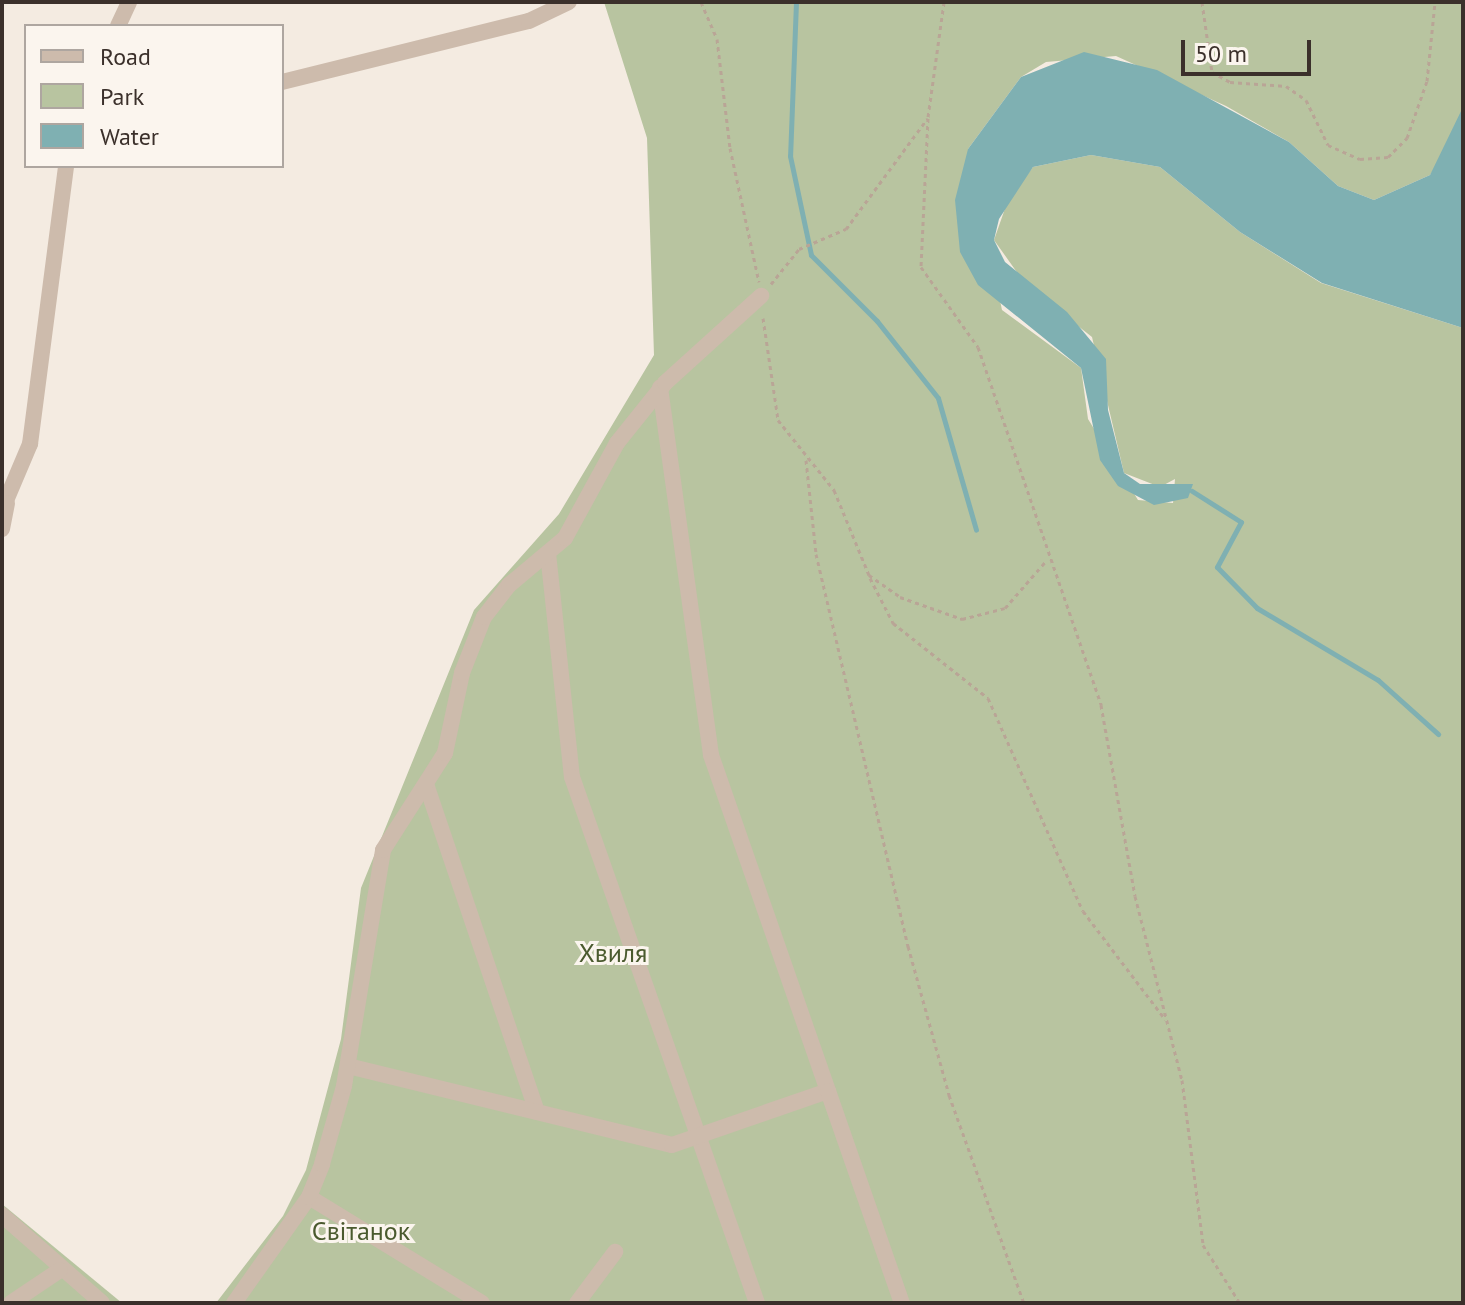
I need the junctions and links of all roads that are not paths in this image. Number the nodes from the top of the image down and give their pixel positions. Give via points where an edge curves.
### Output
1 (129, 2) edge
2 (569, 2) edge
3 (119, 24) edge
4 (284, 82) edge
5 (66, 168) edge
6 (761, 296) road end
7 (660, 388) junction
8 (4, 507) edge
9 (2, 529) edge
10 (548, 553) junction
11 (427, 787) junction
12 (348, 1066) junction
13 (828, 1091) junction
14 (537, 1112) junction
15 (698, 1136) junction
16 (309, 1197) junction
17 (2, 1215) edge
18 (615, 1252) dead end
19 (60, 1270) junction
20 (11, 1303) edge
21 (102, 1303) edge
22 (234, 1303) edge
23 (482, 1303) edge
24 (577, 1303) edge
25 (757, 1303) edge
26 (902, 1303) edge

1 - 3 street
2 - 4 street via 529,21
5 - 8 street via 30,444
6 - 7 street
7 - 10 street
7 - 13 street via 711,755
8 - 9 street
10 - 11 street via 484,617 462,673 445,753
10 - 15 street via 572,777
11 - 12 street via 383,850
11 - 14 street
12 - 14 street
12 - 16 street
13 - 15 street
13 - 26 street
14 - 15 street via 672,1145
15 - 25 street
16 - 22 street
16 - 23 street
17 - 19 street
18 - 24 street
19 - 20 street
19 - 21 street

